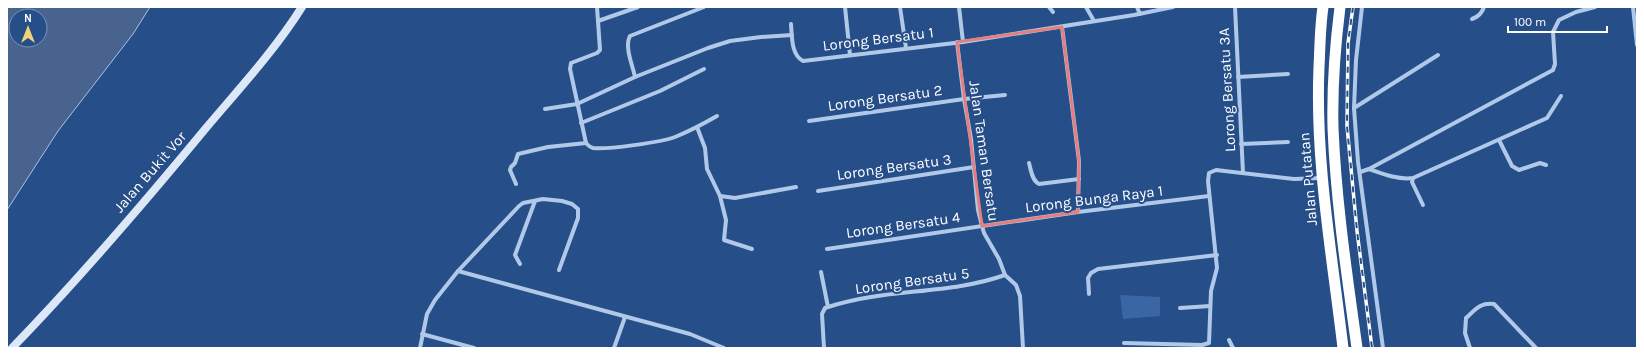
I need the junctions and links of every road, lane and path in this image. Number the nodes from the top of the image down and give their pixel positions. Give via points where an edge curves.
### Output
1 (302, 7) edge
2 (597, 7) edge
3 (638, 7) edge
4 (704, 7) edge
5 (845, 7) edge
6 (900, 7) edge
7 (959, 7) edge
8 (1049, 7) edge
9 (1086, 7) edge
10 (1137, 7) edge
11 (1147, 7) edge
12 (1173, 7) edge
13 (1235, 7) edge
14 (1340, 7) edge
15 (1362, 7) edge
16 (1484, 7) edge
17 (1595, 7) edge
18 (1633, 7) edge
19 (1322, 8) edge
20 (1053, 12) dead end
21 (1148, 12) junction
22 (1140, 14) junction
23 (1472, 19) dead end
24 (598, 21) junction
25 (1094, 21) junction
26 (791, 24) dead end
27 (1062, 27) junction
28 (792, 35) junction
29 (957, 42) junction
30 (963, 42) junction
31 (1637, 44) edge
32 (906, 48) junction
33 (1319, 52) junction
34 (1336, 53) junction
35 (850, 56) junction
36 (1438, 56) dead end
37 (704, 69) dead end
38 (1288, 74) dead end
39 (635, 77) junction
40 (1238, 77) junction
41 (1005, 95) dead end
42 (1561, 96) dead end
43 (964, 99) junction
44 (577, 104) junction
45 (1354, 108) junction
46 (545, 109) dead end
47 (717, 116) dead end
48 (809, 121) dead end
49 (581, 123) junction
50 (697, 128) junction
51 (1499, 140) junction
52 (586, 142) junction
53 (1288, 142) dead end
54 (1241, 144) junction
55 (1029, 163) dead end
56 (1546, 165) dead end
57 (974, 167) junction
58 (1369, 169) junction
59 (1360, 172) junction
60 (1243, 173) junction
61 (1321, 178) junction
62 (1413, 178) junction
63 (1079, 179) junction
64 (516, 184) dead end
65 (796, 187) dead end
66 (818, 191) dead end
67 (720, 196) junction
68 (1209, 196) junction
69 (535, 201) junction
70 (1423, 204) dead end
71 (1078, 212) junction
72 (982, 226) junction
73 (752, 249) dead end
74 (827, 249) dead end
75 (1217, 255) junction
76 (520, 264) dead end
77 (559, 270) dead end
78 (458, 271) junction
79 (821, 272) dead end
80 (1005, 275) junction
81 (1089, 294) dead end
82 (1210, 306) junction
83 (828, 307) junction
84 (1180, 308) dead end
85 (625, 317) junction
86 (422, 334) junction
87 (1229, 340) dead end
88 (1124, 343) dead end
89 (12, 348) edge
90 (420, 348) edge
91 (474, 348) edge
92 (614, 348) edge
93 (724, 348) edge
94 (824, 348) edge
95 (1023, 348) edge
96 (1233, 348) edge
97 (1343, 348) edge
98 (1356, 348) edge
99 (1383, 348) edge
100 (1470, 348) edge
101 (1536, 348) edge

1 - 89 street, Jalan Bukit Vor via 267,55 168,174
2 - 24 street
3 - 24 street
4 - 39 street via 630,36 628,47
5 - 35 street
6 - 32 street
7 - 30 street
8 - 20 street
9 - 25 street
10 - 22 street
11 - 21 street
12 - 21 street, Lorong Bersatu 1
13 - 40 street, Lorong Bersatu 3A
14 - 34 highway, Jalan Putatan
15 - 45 street
16 - 23 street via 1480,14
17 - 58 street via 1560,20 1553,32 1553,70
18 - 31 street
19 - 33 highway, Jalan Putatan
21 - 22 street, Lorong Bersatu 1
22 - 25 street, Lorong Bersatu 1
24 - 44 street via 600,50 571,63
25 - 27 street, Lorong Bersatu 1
26 - 28 street
27 - 30 street, Lorong Bersatu 1
27 - 63 street
28 - 35 street, Lorong Bersatu 1 via 795,52 803,61
28 - 39 street via 730,41
29 - 30 street, Lorong Bersatu 1
29 - 32 street, Lorong Bersatu 1
29 - 43 street, Jalan Taman Bersatu
32 - 35 street, Lorong Bersatu 1
33 - 34 highway
33 - 61 highway, Jalan Putatan via 1317,106
34 - 98 highway, Jalan Putatan via 1333,107 1336,176
36 - 45 street
37 - 49 street via 660,91
38 - 40 street
39 - 44 street
40 - 54 street, Lorong Bersatu 3A
41 - 43 street, Lorong Bersatu 2
42 - 51 street via 1547,118
43 - 48 street, Lorong Bersatu 2
43 - 57 street, Jalan Taman Bersatu
44 - 46 street
44 - 49 street
45 - 59 street
47 - 50 street
49 - 52 street
50 - 52 street via 652,142 594,148
50 - 67 street via 705,148 708,169
51 - 56 street via 1512,166 1519,170 1540,162
51 - 62 street
52 - 64 street via 518,154 510,170
53 - 54 street
54 - 60 street, Lorong Bersatu 3A
55 - 63 street via 1034,179 1039,184
57 - 66 street, Lorong Bersatu 3
57 - 72 street, Jalan Taman Bersatu
58 - 59 street
58 - 62 street via 1392,177
59 - 99 street
60 - 61 street via 1294,179
60 - 68 street via 1216,170 1209,173
61 - 97 highway, Jalan Putatan
62 - 70 street via 1412,182
63 - 71 street
65 - 67 street via 735,198
67 - 73 street via 726,220 724,240
68 - 71 street, Lorong Bunga Raya 1
68 - 75 street
69 - 76 street via 515,255
69 - 77 street via 562,201 578,209 578,218
69 - 78 street via 522,203
71 - 72 street, Lorong Bunga Raya 1
72 - 74 street, Lorong Bersatu 4
72 - 80 street, Jalan Taman Bersatu
75 - 81 street via 1098,269 1088,278
75 - 82 street
78 - 85 street
78 - 86 street via 427,314
79 - 83 street
80 - 83 street, Lorong Bersatu 5 via 984,282 875,297
80 - 95 street, Jalan Taman Bersatu via 1016,285 1020,296
82 - 84 street
82 - 88 street via 1209,343
83 - 94 street, Lorong Bersatu 5 via 823,311
85 - 92 street
85 - 93 street via 690,334
86 - 90 street
86 - 91 street
87 - 96 street
100 - 101 street via 1465,333 1466,318 1479,305 1487,303 1494,304

